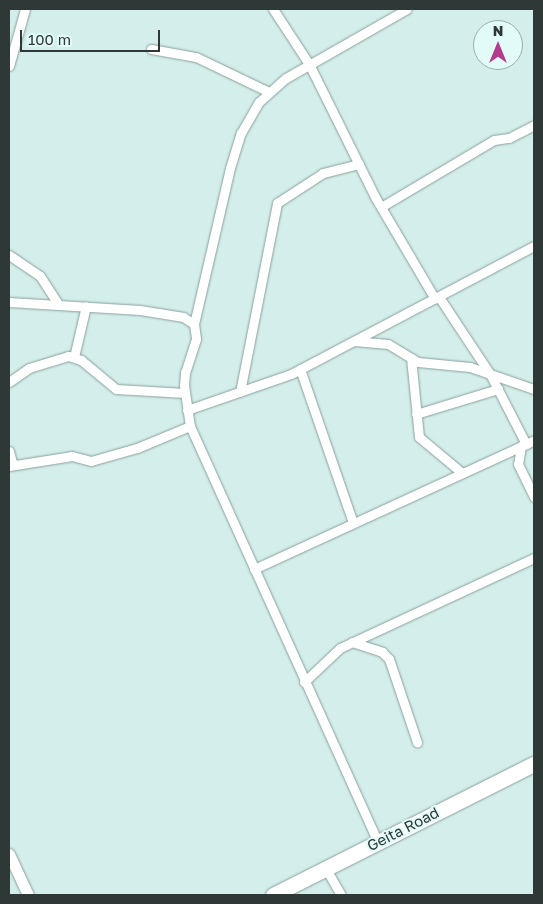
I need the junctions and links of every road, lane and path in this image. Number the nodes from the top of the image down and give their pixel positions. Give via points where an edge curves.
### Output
1 (25, 9) edge
2 (273, 9) edge
3 (407, 9) edge
4 (151, 49) dead end
5 (309, 64) junction
6 (9, 66) edge
7 (269, 92) junction
8 (534, 125) edge
9 (359, 164) junction
10 (381, 206) junction
11 (534, 246) edge
12 (9, 255) edge
13 (437, 298) junction
14 (9, 302) edge
15 (58, 304) junction
16 (86, 306) junction
17 (194, 324) junction
18 (354, 341) junction
19 (74, 357) junction
20 (411, 358) junction
21 (300, 369) junction
22 (490, 374) junction
23 (9, 382) edge
24 (498, 388) junction
25 (534, 389) edge
26 (240, 392) junction
27 (185, 393) junction
28 (187, 410) junction
29 (416, 414) junction
30 (190, 426) junction
31 (527, 443) edge
32 (9, 451) edge
33 (9, 466) edge
34 (462, 473) junction
35 (534, 497) edge
36 (353, 523) junction
37 (534, 558) edge
38 (254, 569) junction
39 (352, 642) junction
40 (304, 682) junction
41 (417, 742) dead end
42 (534, 764) edge
43 (378, 842) junction
44 (9, 854) edge
45 (326, 869) junction
46 (28, 895) edge
47 (273, 895) edge
48 (341, 895) edge

1 - 6 street
2 - 5 street
3 - 5 street
4 - 7 street via 200,58
5 - 7 street
5 - 9 street
7 - 17 street via 248,121 233,159
8 - 10 street via 509,138 494,140
9 - 10 street
9 - 26 street via 323,173 277,203
10 - 13 street
11 - 13 street
12 - 15 street via 40,276
13 - 18 street
13 - 22 street
14 - 15 street
15 - 16 street
16 - 17 street via 140,310 183,318
16 - 19 street
17 - 27 street via 196,334 184,372
18 - 20 street via 394,346
18 - 21 street
19 - 23 street via 62,356 29,368
19 - 27 street via 116,388
20 - 22 street via 422,363 470,367
20 - 29 street
21 - 26 street
21 - 36 street
22 - 24 street
22 - 25 street
24 - 29 street
24 - 31 street
26 - 28 street
27 - 28 street
28 - 30 street
29 - 34 street via 421,439
30 - 33 street via 137,448 92,461 72,456
30 - 38 street
31 - 34 street
31 - 35 street via 518,464
32 - 33 street via 12,462
34 - 36 street
36 - 38 street
37 - 39 street
38 - 40 street
39 - 40 street via 331,654
39 - 41 street via 382,652 389,659
40 - 43 street
42 - 43 highway, Geita Road
43 - 45 highway, Geita Road
44 - 46 street
45 - 47 highway, Geita Road
45 - 48 street

